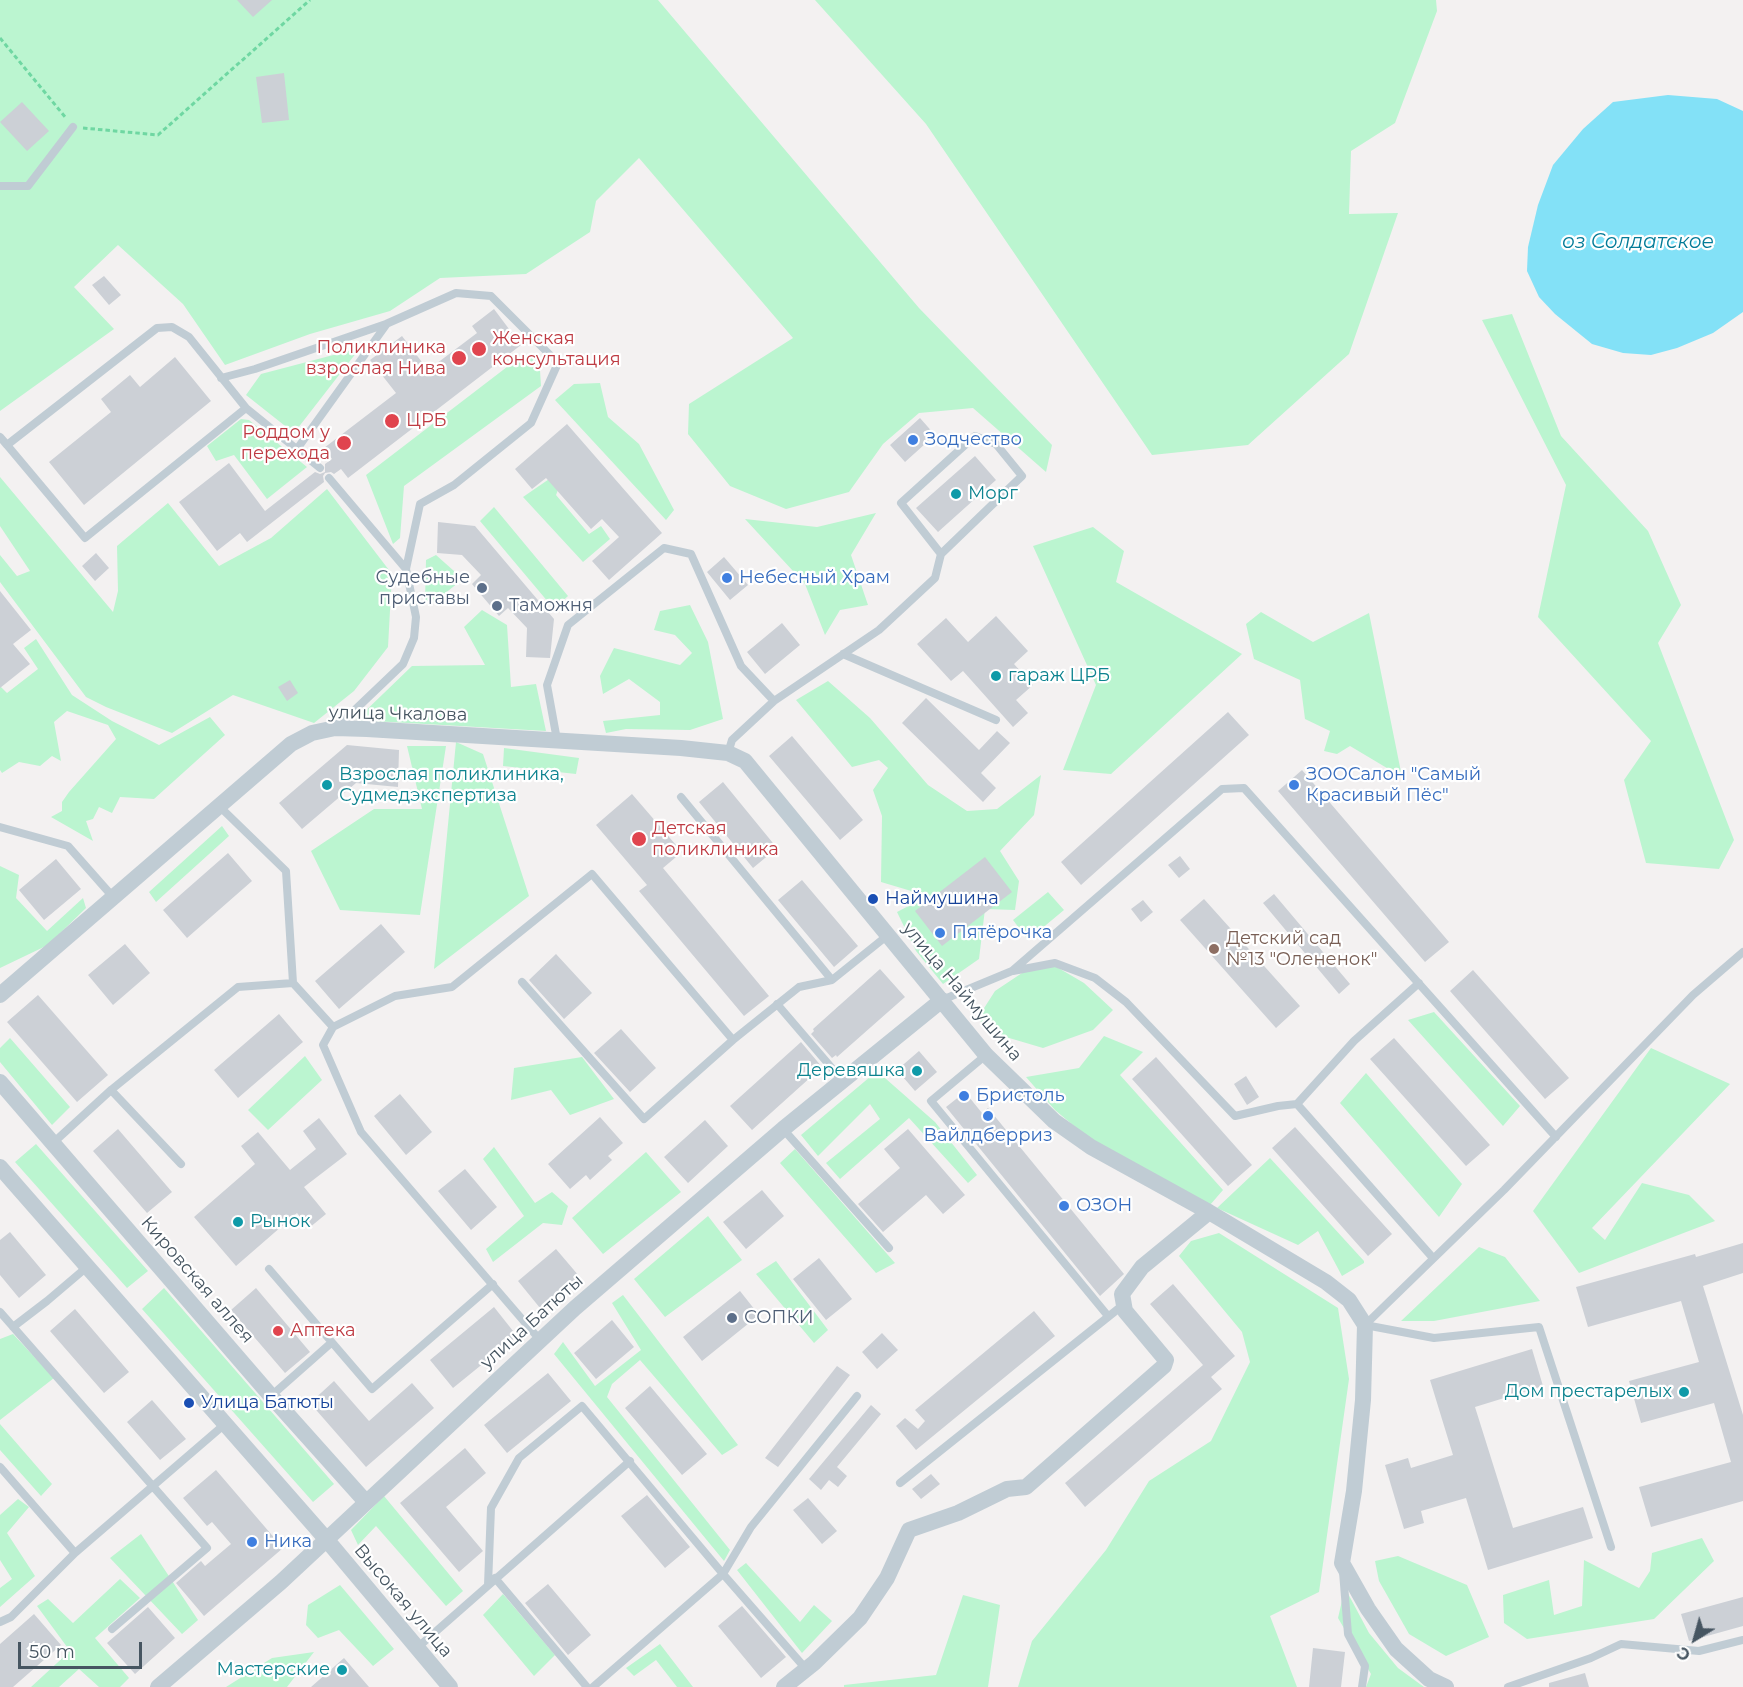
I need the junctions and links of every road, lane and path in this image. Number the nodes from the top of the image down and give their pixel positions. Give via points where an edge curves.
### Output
1 (310, 0) edge
2 (0, 38) edge
3 (73, 127) junction
4 (0, 186) edge
5 (386, 324) junction
6 (221, 378) junction
7 (246, 408) junction
8 (0, 437) edge
9 (7, 445) junction
10 (297, 449) junction
11 (321, 468) dead end
12 (329, 478) dead end
13 (941, 554) junction
14 (406, 570) junction
15 (843, 654) junction
16 (774, 701) junction
17 (996, 720) dead end
18 (335, 728) junction
19 (557, 740) junction
20 (728, 753) junction
21 (746, 760) joint
22 (681, 797) dead end
23 (218, 806) junction
24 (0, 827) edge
25 (113, 897) junction
26 (888, 935) junction
27 (1743, 952) edge
28 (1012, 971) junction
29 (832, 980) junction
30 (522, 982) dead end
31 (294, 983) junction
32 (1419, 983) junction
33 (0, 995) edge
34 (942, 1000) junction
35 (777, 1004) junction
36 (333, 1027) junction
37 (733, 1040) junction
38 (986, 1055) junction
39 (843, 1081) junction
40 (0, 1082) edge
41 (111, 1090) junction
42 (1297, 1104) junction
43 (783, 1129) junction
44 (1556, 1137) junction
45 (53, 1143) junction
46 (181, 1164) dead end
47 (0, 1167) edge
48 (1209, 1212) junction
49 (889, 1248) dead end
50 (1433, 1258) junction
51 (87, 1267) junction
52 (269, 1269) dead end
53 (493, 1284) junction
54 (1124, 1304) junction
55 (0, 1312) edge
56 (1108, 1316) junction
57 (1365, 1325) junction
58 (13, 1327) junction
59 (540, 1340) junction
60 (331, 1342) junction
61 (271, 1396) junction
62 (857, 1396) dead end
63 (225, 1424) junction
64 (630, 1461) junction
65 (0, 1467) edge
66 (900, 1483) dead end
67 (152, 1487) junction
68 (366, 1502) junction
69 (326, 1539) junction
70 (1611, 1547) dead end
71 (75, 1553) junction
72 (1342, 1563) junction
73 (723, 1574) junction
74 (491, 1582) junction
75 (0, 1622) edge
76 (112, 1629) dead end
77 (1743, 1640) edge
78 (417, 1648) junction
79 (806, 1669) junction
80 (159, 1687) edge
81 (450, 1687) edge
82 (587, 1687) edge
83 (593, 1687) edge
84 (784, 1687) edge
85 (1362, 1687) edge
86 (1446, 1687) edge
87 (1508, 1687) edge

1 - 3 path via 158,135
2 - 3 path
3 - 4 lane via 28,186
5 - 6 lane
5 - 10 lane
5 - 14 lane via 456,293 492,296 558,363 531,423 454,485 420,504
6 - 7 lane
6 - 9 lane via 189,337 172,327 157,328
7 - 9 lane via 86,538
7 - 10 lane
8 - 9 lane
10 - 11 lane
12 - 14 lane
13 - 13 lane via 1022,476 996,444 975,436 901,503
13 - 15 lane via 935,578 879,630
14 - 18 lane via 416,617 414,638 403,664
15 - 16 lane
15 - 17 lane
16 - 19 lane via 741,666 691,554 664,549 568,625 547,685
16 - 20 lane via 732,740
18 - 19 street, улица Чкалова
18 - 23 street, улица Чкалова via 312,732 291,744
19 - 20 street, улица Чкалова
20 - 21 street, улица Чкалова
21 - 26 street, улица Наймушина
22 - 29 lane
23 - 25 street, улица Чкалова
23 - 31 lane via 286,870
24 - 25 lane via 68,846
25 - 33 street, улица Чкалова
26 - 29 lane
26 - 34 street, улица Наймушина
27 - 44 lane via 1693,995
28 - 32 lane via 1222,789 1244,788
28 - 34 lane
28 - 42 lane via 1055,963 1095,978 1126,1002 1235,1116
29 - 35 lane via 799,987
30 - 37 lane via 644,1119
31 - 36 lane
31 - 41 lane via 238,987
32 - 42 lane via 1354,1041
32 - 44 lane
34 - 38 street, улица Наймушина
34 - 39 street, улица Батюты
35 - 37 lane
35 - 39 lane
36 - 37 lane via 395,996 452,987 592,874
36 - 53 lane via 323,1045 361,1132
38 - 48 street, улица Наймушина via 1072,1134
38 - 56 lane via 931,1101
39 - 43 street, улица Батюты
40 - 45 street, Кировская аллея
41 - 45 lane
41 - 46 lane
42 - 50 lane
43 - 49 lane
43 - 59 street, улица Батюты
44 - 50 lane
45 - 61 street, Кировская аллея
47 - 51 street
48 - 54 street via 1142,1267 1122,1294
48 - 57 street, улица Наймушина via 1326,1282 1349,1300
50 - 57 lane
51 - 58 lane
51 - 63 street
52 - 60 lane
53 - 59 lane
53 - 60 lane via 372,1389
54 - 56 lane
54 - 79 street via 1125,1311 1166,1360 1164,1365 1026,1487 1007,1489 958,1513 909,1530 887,1578 860,1618
55 - 58 lane
56 - 66 lane
57 - 70 lane via 1434,1338 1539,1327
57 - 72 street via 1364,1400
58 - 67 lane
59 - 68 street, улица Батюты
60 - 61 lane
61 - 68 street, Кировская аллея
62 - 73 lane via 751,1527
63 - 67 lane
63 - 69 street
64 - 73 lane
64 - 74 lane
64 - 74 lane via 582,1406 519,1458 491,1508
65 - 71 lane
67 - 71 lane
67 - 76 lane via 207,1548
68 - 69 street, улица Батюты
69 - 78 street, Высокая улица
69 - 80 street, улица Батюты
71 - 75 lane via 11,1617
72 - 85 lane via 1348,1634 1365,1666
72 - 86 street via 1396,1649 1429,1679
73 - 79 lane
73 - 83 lane
74 - 78 lane
74 - 82 lane
77 - 87 lane via 1699,1651 1621,1644
78 - 81 street, Высокая улица
79 - 84 street

